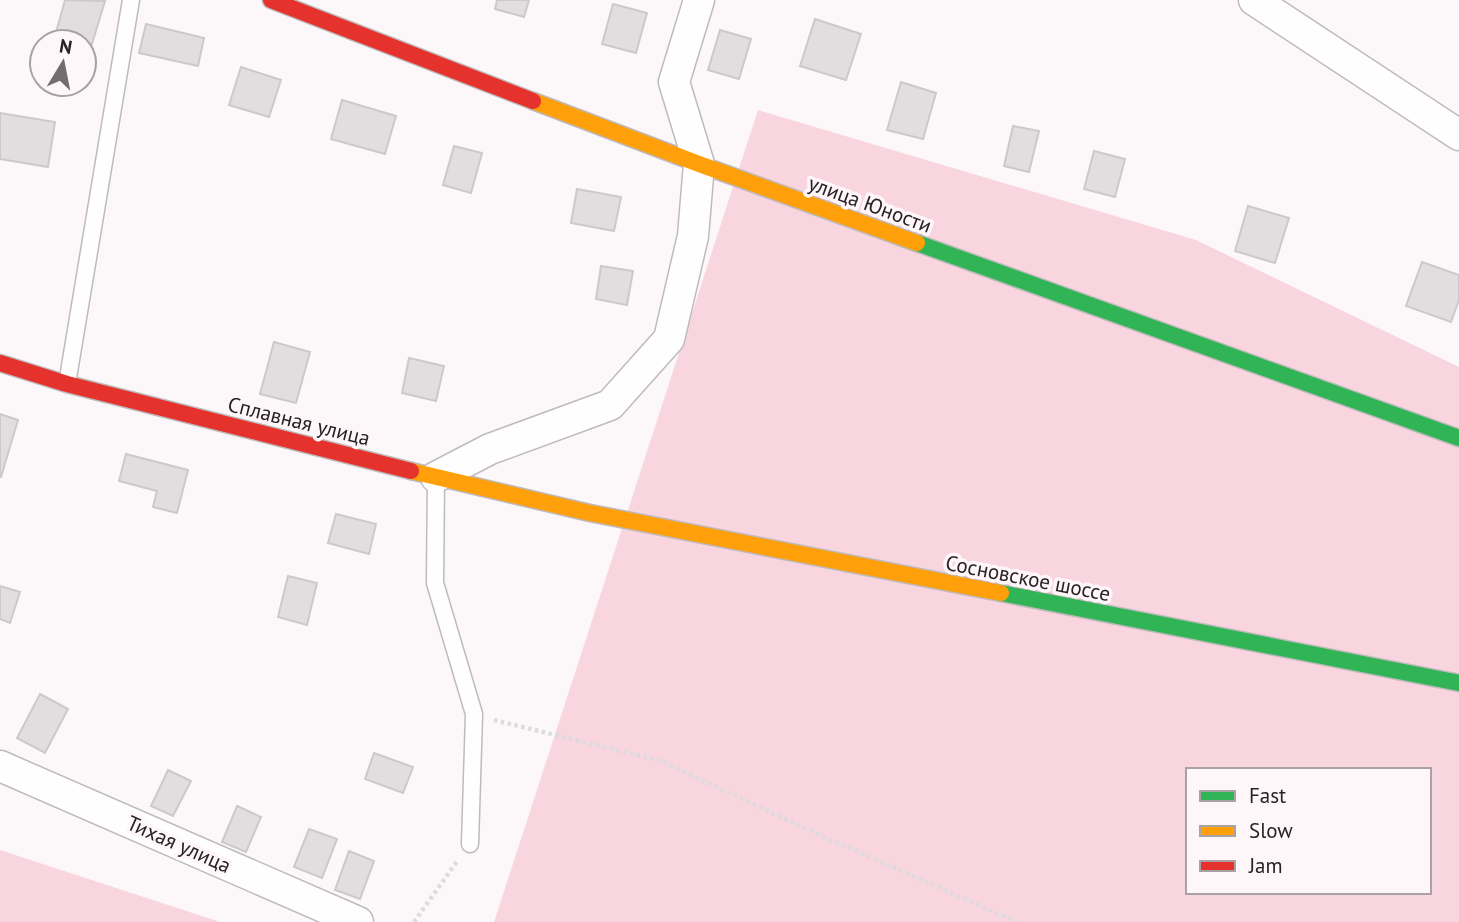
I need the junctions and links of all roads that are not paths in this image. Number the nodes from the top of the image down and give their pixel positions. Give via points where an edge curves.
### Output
1 (131, 0) edge
2 (271, 0) edge
3 (699, 0) edge
4 (1254, 0) edge
5 (1459, 135) edge
6 (699, 164) junction
7 (0, 363) edge
8 (67, 384) junction
9 (1459, 438) edge
10 (436, 477) junction
11 (590, 513) joint
12 (1459, 683) edge
13 (0, 766) edge
14 (470, 844) road end
15 (358, 922) edge

1 - 8 lane
2 - 6 street, улица Юности
3 - 6 street via 674,82
4 - 5 street
6 - 9 street, улица Юности
6 - 10 street via 693,236 669,339 610,405 490,449
7 - 8 street, Сплавная улица
8 - 10 street, Сплавная улица
10 - 11 street, Сплавная улица
10 - 14 lane via 435,583 474,714
11 - 12 street, Сосновское шоссе
13 - 15 street, Тихая улица

